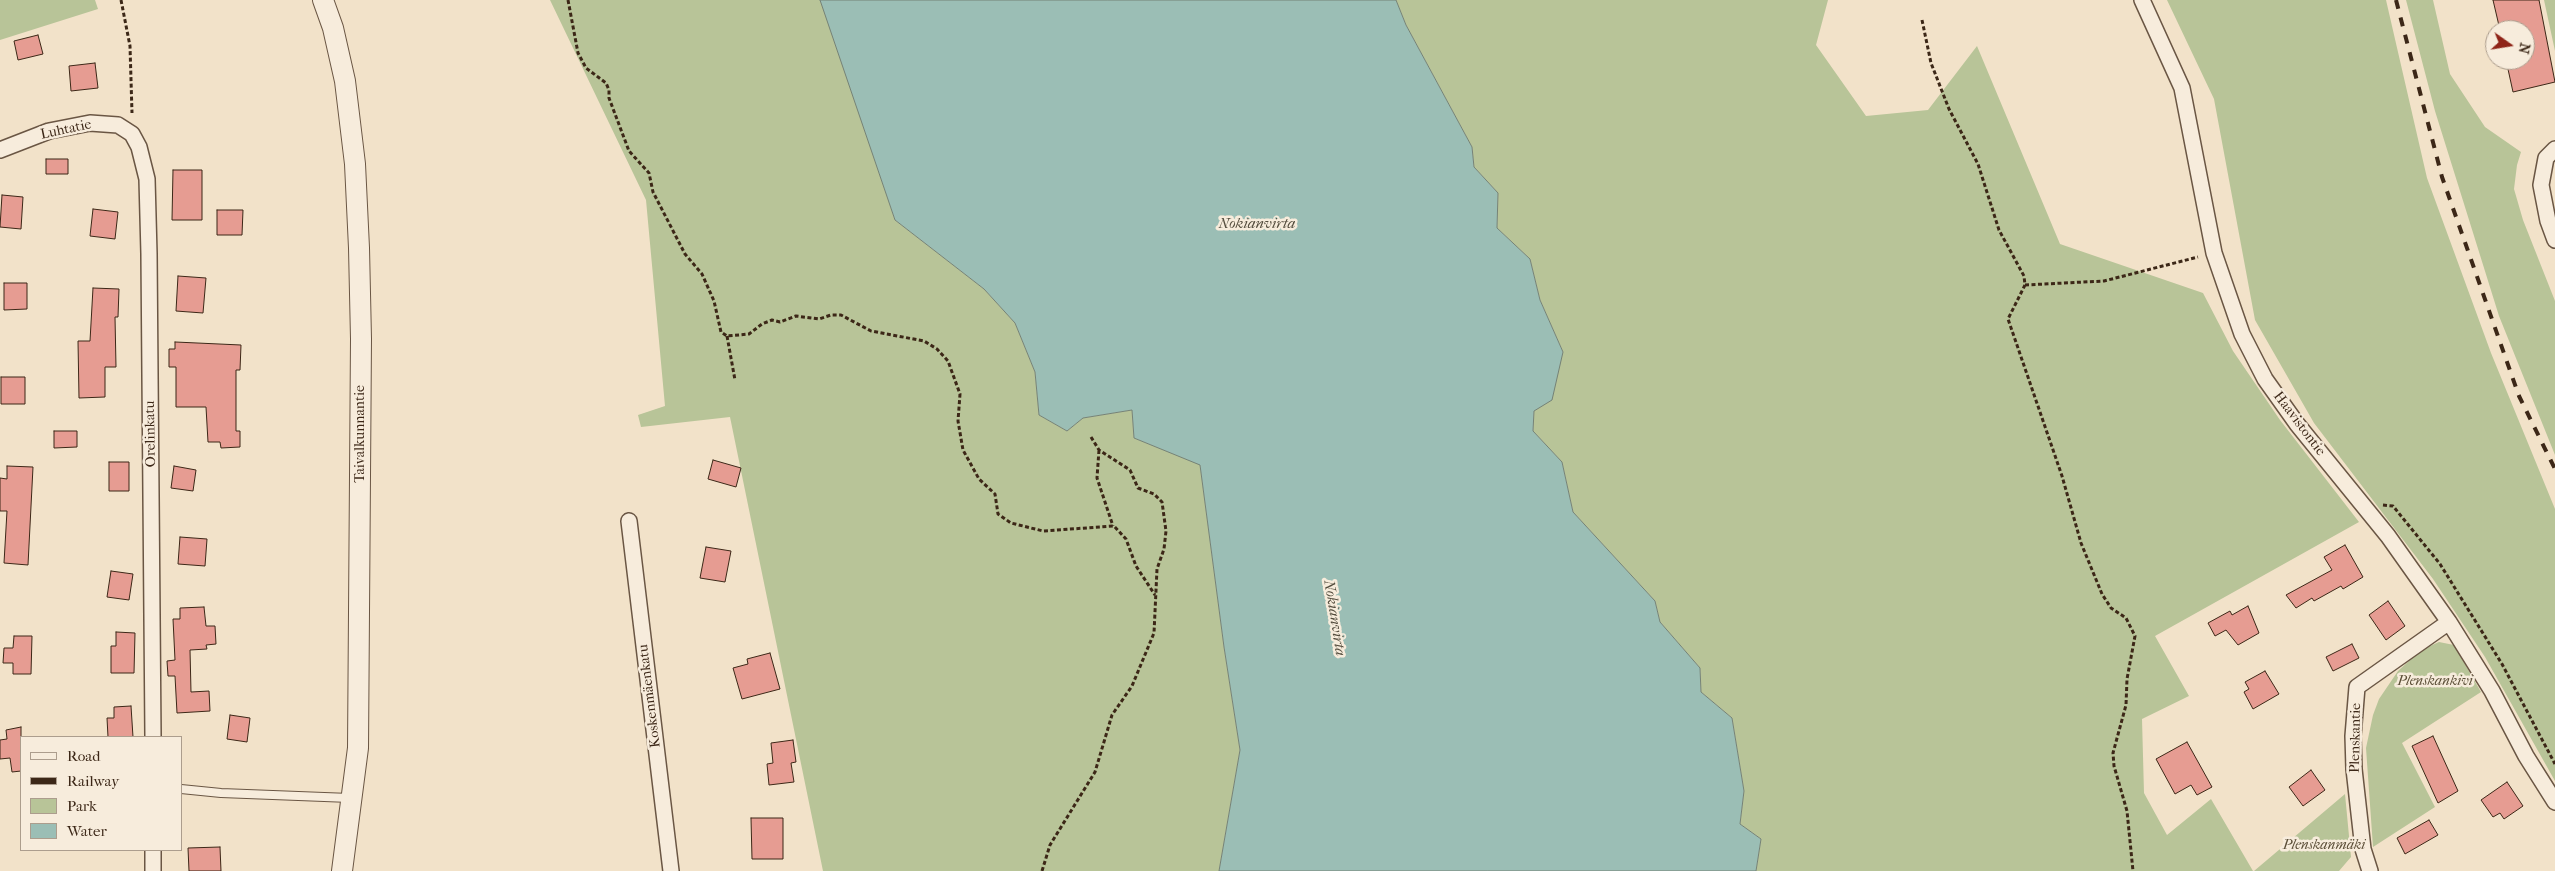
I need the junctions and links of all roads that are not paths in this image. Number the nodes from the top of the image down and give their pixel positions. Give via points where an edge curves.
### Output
1 (323, 0) edge
2 (2142, 0) edge
3 (132, 134) joint
4 (2555, 149) edge
5 (0, 150) edge
6 (2555, 240) edge
7 (629, 521) dead end
8 (2449, 622) junction
9 (153, 736) edge
10 (182, 790) edge
11 (352, 798) junction
12 (2555, 802) edge
13 (153, 851) edge
14 (153, 871) edge
15 (342, 871) edge
16 (671, 871) edge
17 (2370, 871) edge

1 - 11 street, Taivalkunnantie via 345,81 355,164 360,248 358,748
2 - 8 street, Haavistontie via 2182,88 2214,252 2242,334 2265,380 2388,536
3 - 5 street, Luhtatie via 118,125 90,122 48,131
3 - 9 street, Orelinkatu via 140,147 147,179
4 - 6 street via 2546,158 2541,185
7 - 16 street, Koskenmäenkatu
8 - 12 street, Haavistontie
8 - 17 street, Plenskantie via 2357,687 2354,769 2363,849
10 - 11 lane
11 - 15 street, Taivalkunnantie
13 - 14 street

